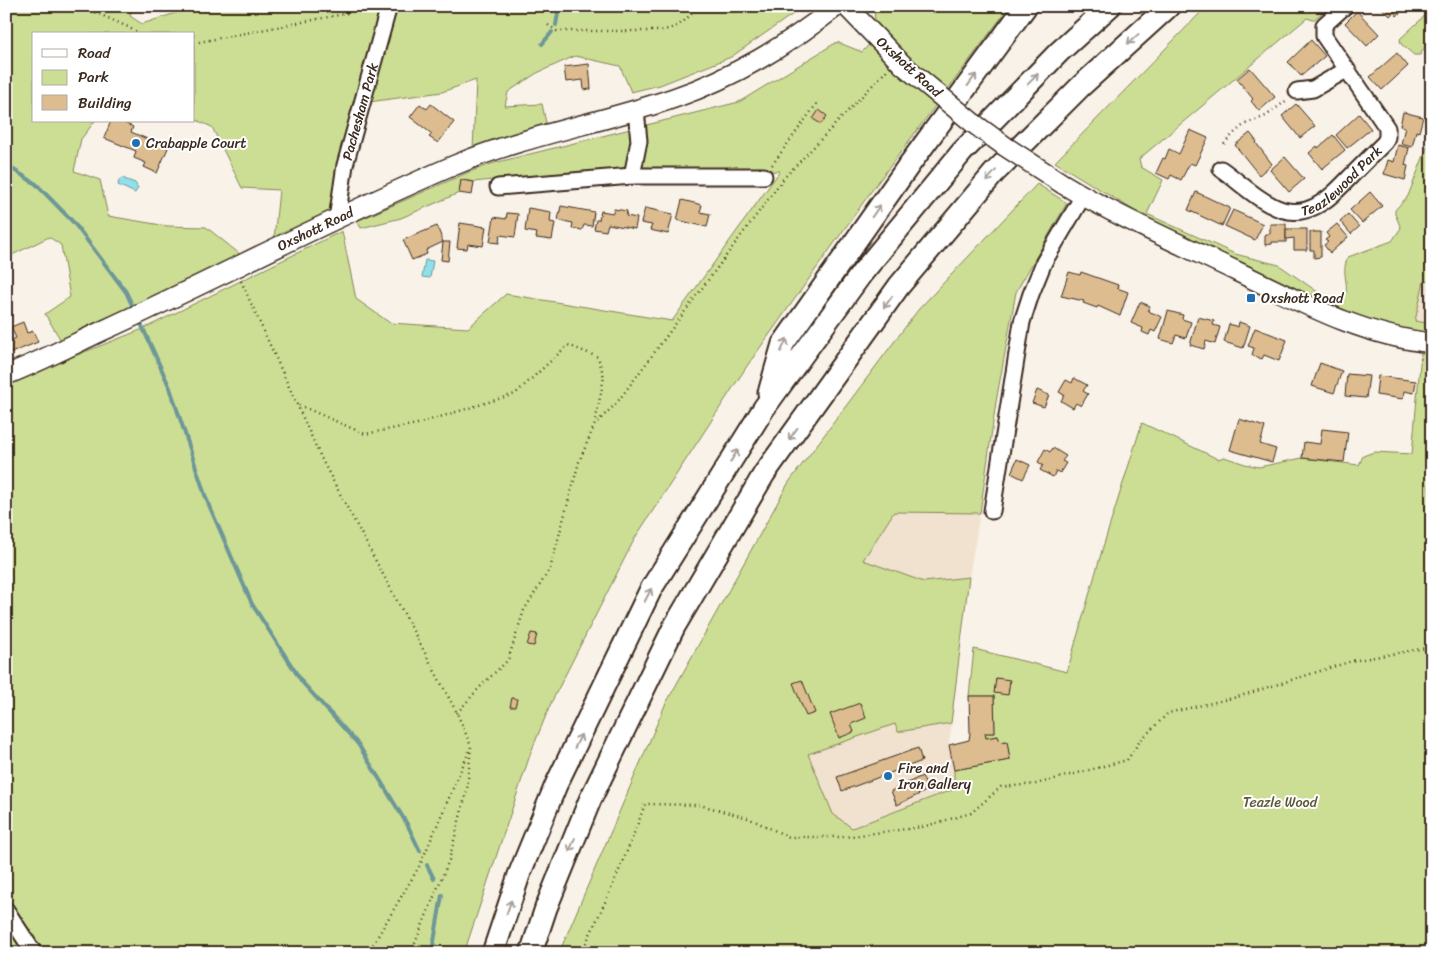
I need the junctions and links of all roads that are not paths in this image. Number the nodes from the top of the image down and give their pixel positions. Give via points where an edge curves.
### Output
1 (389, 6) edge
2 (837, 6) edge
3 (846, 6) edge
4 (1026, 6) edge
5 (1110, 6) edge
6 (1169, 6) edge
7 (1345, 6) edge
8 (1346, 70) junction
9 (1297, 91) road end
10 (636, 110) junction
11 (1222, 169) dead end
12 (632, 176) junction
13 (764, 176) road end
14 (498, 187) dead end
15 (1083, 196) junction
16 (337, 219) junction
17 (1432, 343) edge
18 (6, 375) edge
19 (764, 408) junction
20 (992, 511) dead end
21 (6, 910) edge
22 (34, 953) edge
23 (493, 953) edge
24 (531, 953) edge

1 - 16 street, Pachesham Park via 345,165
2 - 10 main road, Oxshott Road via 758,61 720,80
3 - 15 main road, Oxshott Road, bridge via 900,63 973,123 1006,148
19 -> 4 highway via 783,344
19 -> 5 highway via 862,273 962,152 1059,52
6 -> 24 highway via 994,173 899,286 764,474 674,627 590,800
7 - 8 street, Teazlewood Park via 1323,30
8 - 9 street via 1313,89
8 - 11 street, Teazlewood Park via 1387,128 1387,137 1325,202 1298,212 1285,210 1271,205
10 - 12 street via 639,141
10 - 16 main road, Oxshott Road via 553,131 456,164
12 - 13 street
12 - 14 street
15 - 17 main road, Oxshott Road via 1312,308 1382,334
15 - 20 street via 1044,262 1030,294 1022,322
16 - 18 main road, Oxshott Road
23 -> 19 highway via 519,875 556,785 651,589
21 - 22 street

